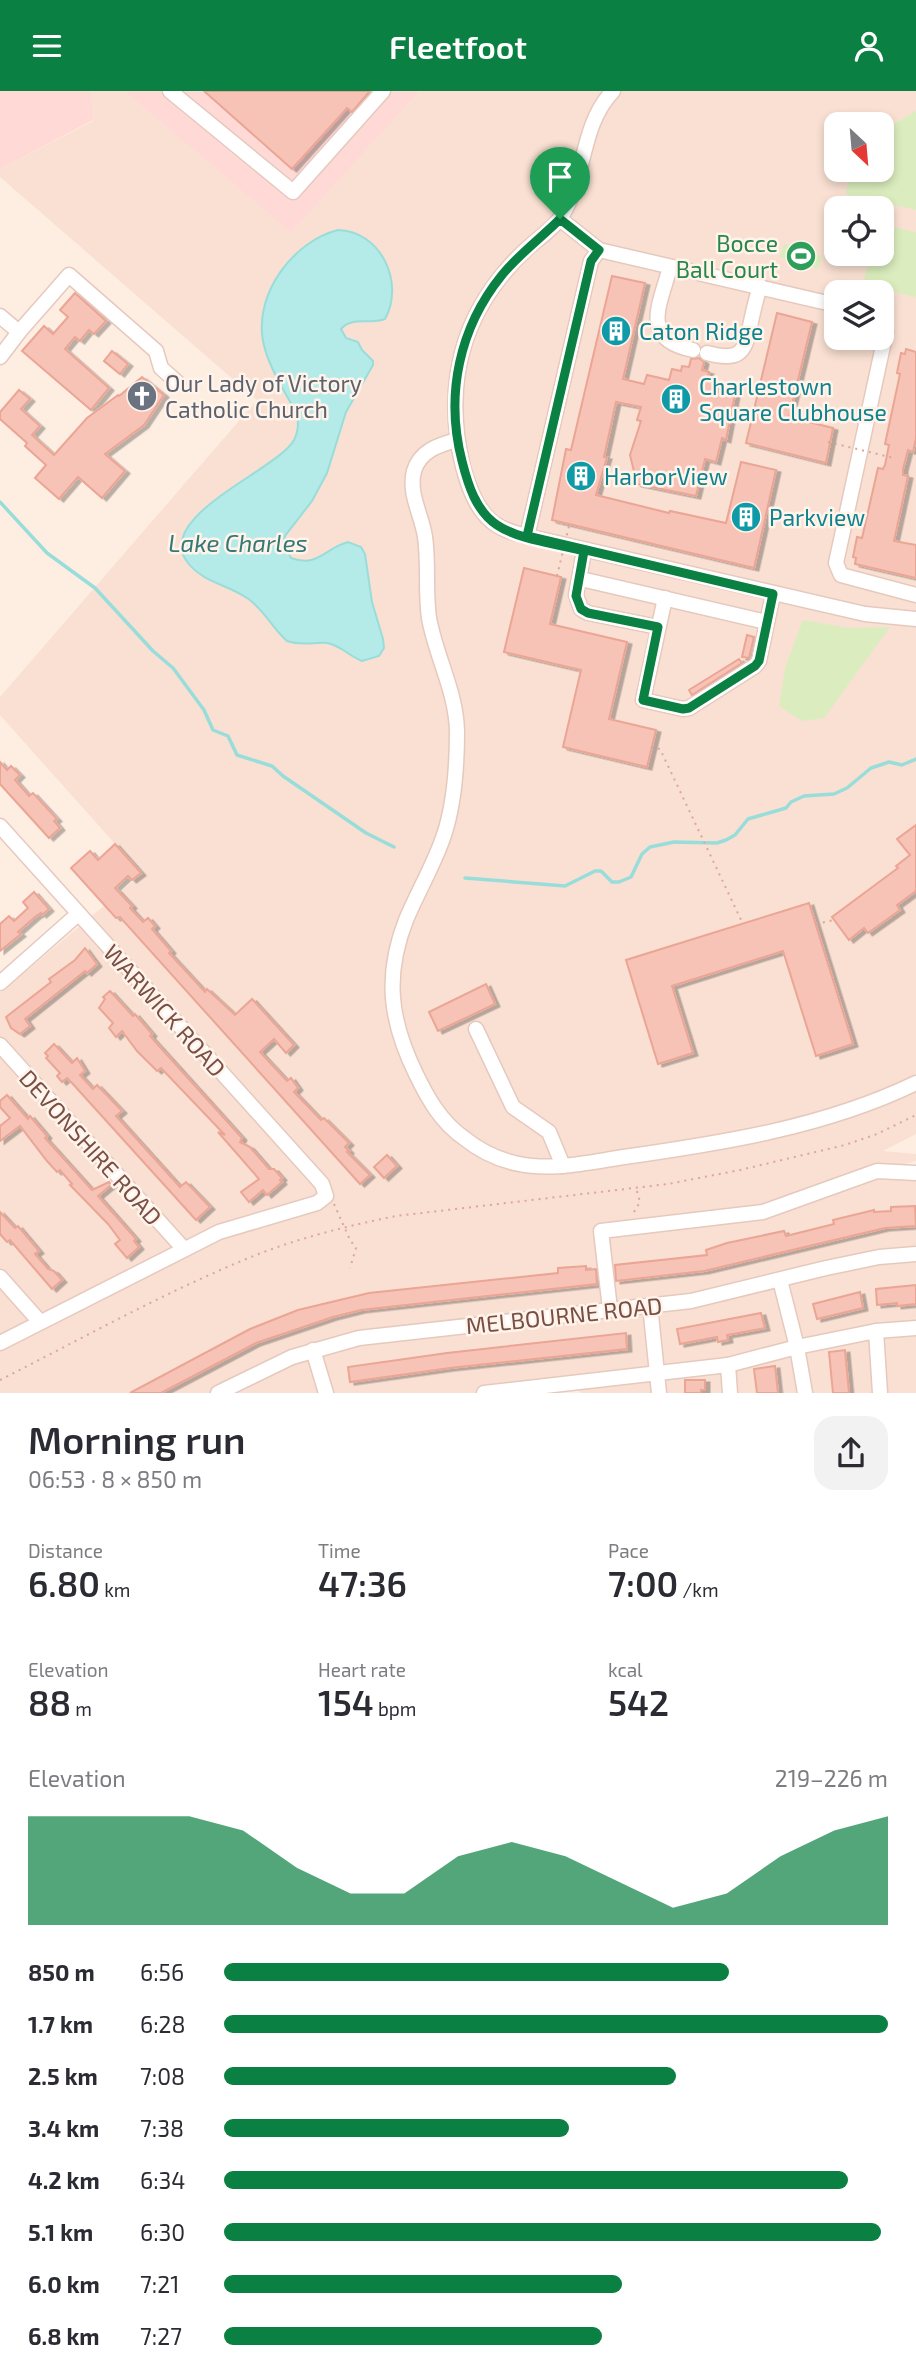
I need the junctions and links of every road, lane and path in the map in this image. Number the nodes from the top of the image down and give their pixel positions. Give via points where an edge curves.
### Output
1 (170, 91) edge
2 (383, 91) edge
3 (613, 91) edge
4 (560, 219) junction
5 (599, 250) junction
6 (670, 267) junction
7 (760, 286) junction
8 (824, 302) edge
9 (0, 316) edge
10 (19, 332) junction
11 (882, 350) edge
12 (0, 358) edge
13 (178, 383) dead end
14 (457, 440) junction
15 (828, 442) dead end
16 (894, 458) dead end
17 (569, 522) dead end
18 (527, 536) junction
19 (584, 551) junction
20 (557, 576) dead end
21 (581, 579) junction
22 (773, 594) junction
23 (916, 595) edge
24 (665, 598) junction
25 (916, 619) edge
26 (766, 622) junction
27 (658, 627) junction
28 (651, 747) dead end
29 (0, 826) edge
30 (78, 914) junction
31 (834, 920) dead end
32 (743, 924) dead end
33 (816, 924) dead end
34 (0, 983) edge
35 (476, 1029) dead end
36 (0, 1045) edge
37 (916, 1083) edge
38 (916, 1115) edge
39 (563, 1166) junction
40 (916, 1173) edge
41 (636, 1187) junction
42 (326, 1196) junction
43 (345, 1227) junction
44 (636, 1227) junction
45 (183, 1248) junction
46 (916, 1254) edge
47 (351, 1268) dead end
48 (0, 1277) edge
49 (780, 1280) junction
50 (650, 1305) junction
51 (610, 1309) junction
52 (40, 1322) junction
53 (916, 1328) edge
54 (876, 1331) junction
55 (0, 1343) edge
56 (797, 1347) junction
57 (313, 1350) junction
58 (728, 1365) junction
59 (658, 1374) junction
60 (0, 1380) edge
61 (585, 1387) edge
62 (218, 1393) edge
63 (326, 1393) edge
64 (484, 1393) edge
65 (659, 1393) edge
66 (730, 1393) edge
67 (805, 1393) edge
68 (880, 1393) edge

1 - 2 street via 293,192
3 - 4 street via 593,125
4 - 5 street
4 - 14 street via 502,274 476,315 454,387
5 - 6 street
5 - 18 street via 591,261
6 - 7 street
6 - 7 street via 656,322 670,342 700,351 734,356 741,351 748,342
7 - 8 street
9 - 10 street
10 - 12 street
10 - 13 street via 69,275 156,351 161,367
11 - 23 street via 836,563 841,575
14 - 18 street via 466,479 481,510 499,527
14 - 39 street via 438,445 414,470 414,497 425,534 429,617 454,703 456,758 451,811 399,940 391,995 405,1053 449,1126 484,1152 502,1159 520,1165
15 - 16 path, bridge
17 - 20 path, bridge
18 - 19 street
19 - 21 street
19 - 22 street
21 - 24 street
21 - 27 street via 576,596 581,609
22 - 25 street via 864,614
22 - 26 street
24 - 26 street
24 - 27 street
26 - 27 street via 755,666 683,709 643,700
28 - 32 path via 660,749
29 - 30 street, WARWICK ROAD
30 - 34 street
30 - 42 street, WARWICK ROAD via 322,1184
31 - 33 path
35 - 39 street via 513,1107 549,1132
36 - 45 street, DEVONSHIRE ROAD
37 - 39 street via 849,1110 743,1139
38 - 41 path via 845,1145 740,1170
40 - 44 street via 877,1171 763,1212
41 - 43 path via 460,1207
41 - 44 path via 640,1202 634,1212
42 - 43 path
42 - 45 street via 317,1203 245,1223
43 - 47 path via 356,1248
43 - 60 path via 253,1256 205,1277
44 - 51 street via 601,1231
45 - 52 street
46 - 49 street, MELBOURNE ROAD via 879,1257
48 - 52 street
49 - 50 street, MELBOURNE ROAD via 704,1299
49 - 56 street
50 - 51 street, MELBOURNE ROAD
50 - 59 street
51 - 57 street, MELBOURNE ROAD via 389,1333
52 - 55 street
53 - 54 street
54 - 56 street
54 - 68 street
56 - 58 street
56 - 67 street
57 - 62 street, MELBOURNE ROAD
57 - 63 street
58 - 59 street
58 - 66 street
59 - 61 street
59 - 65 street
61 - 64 street

